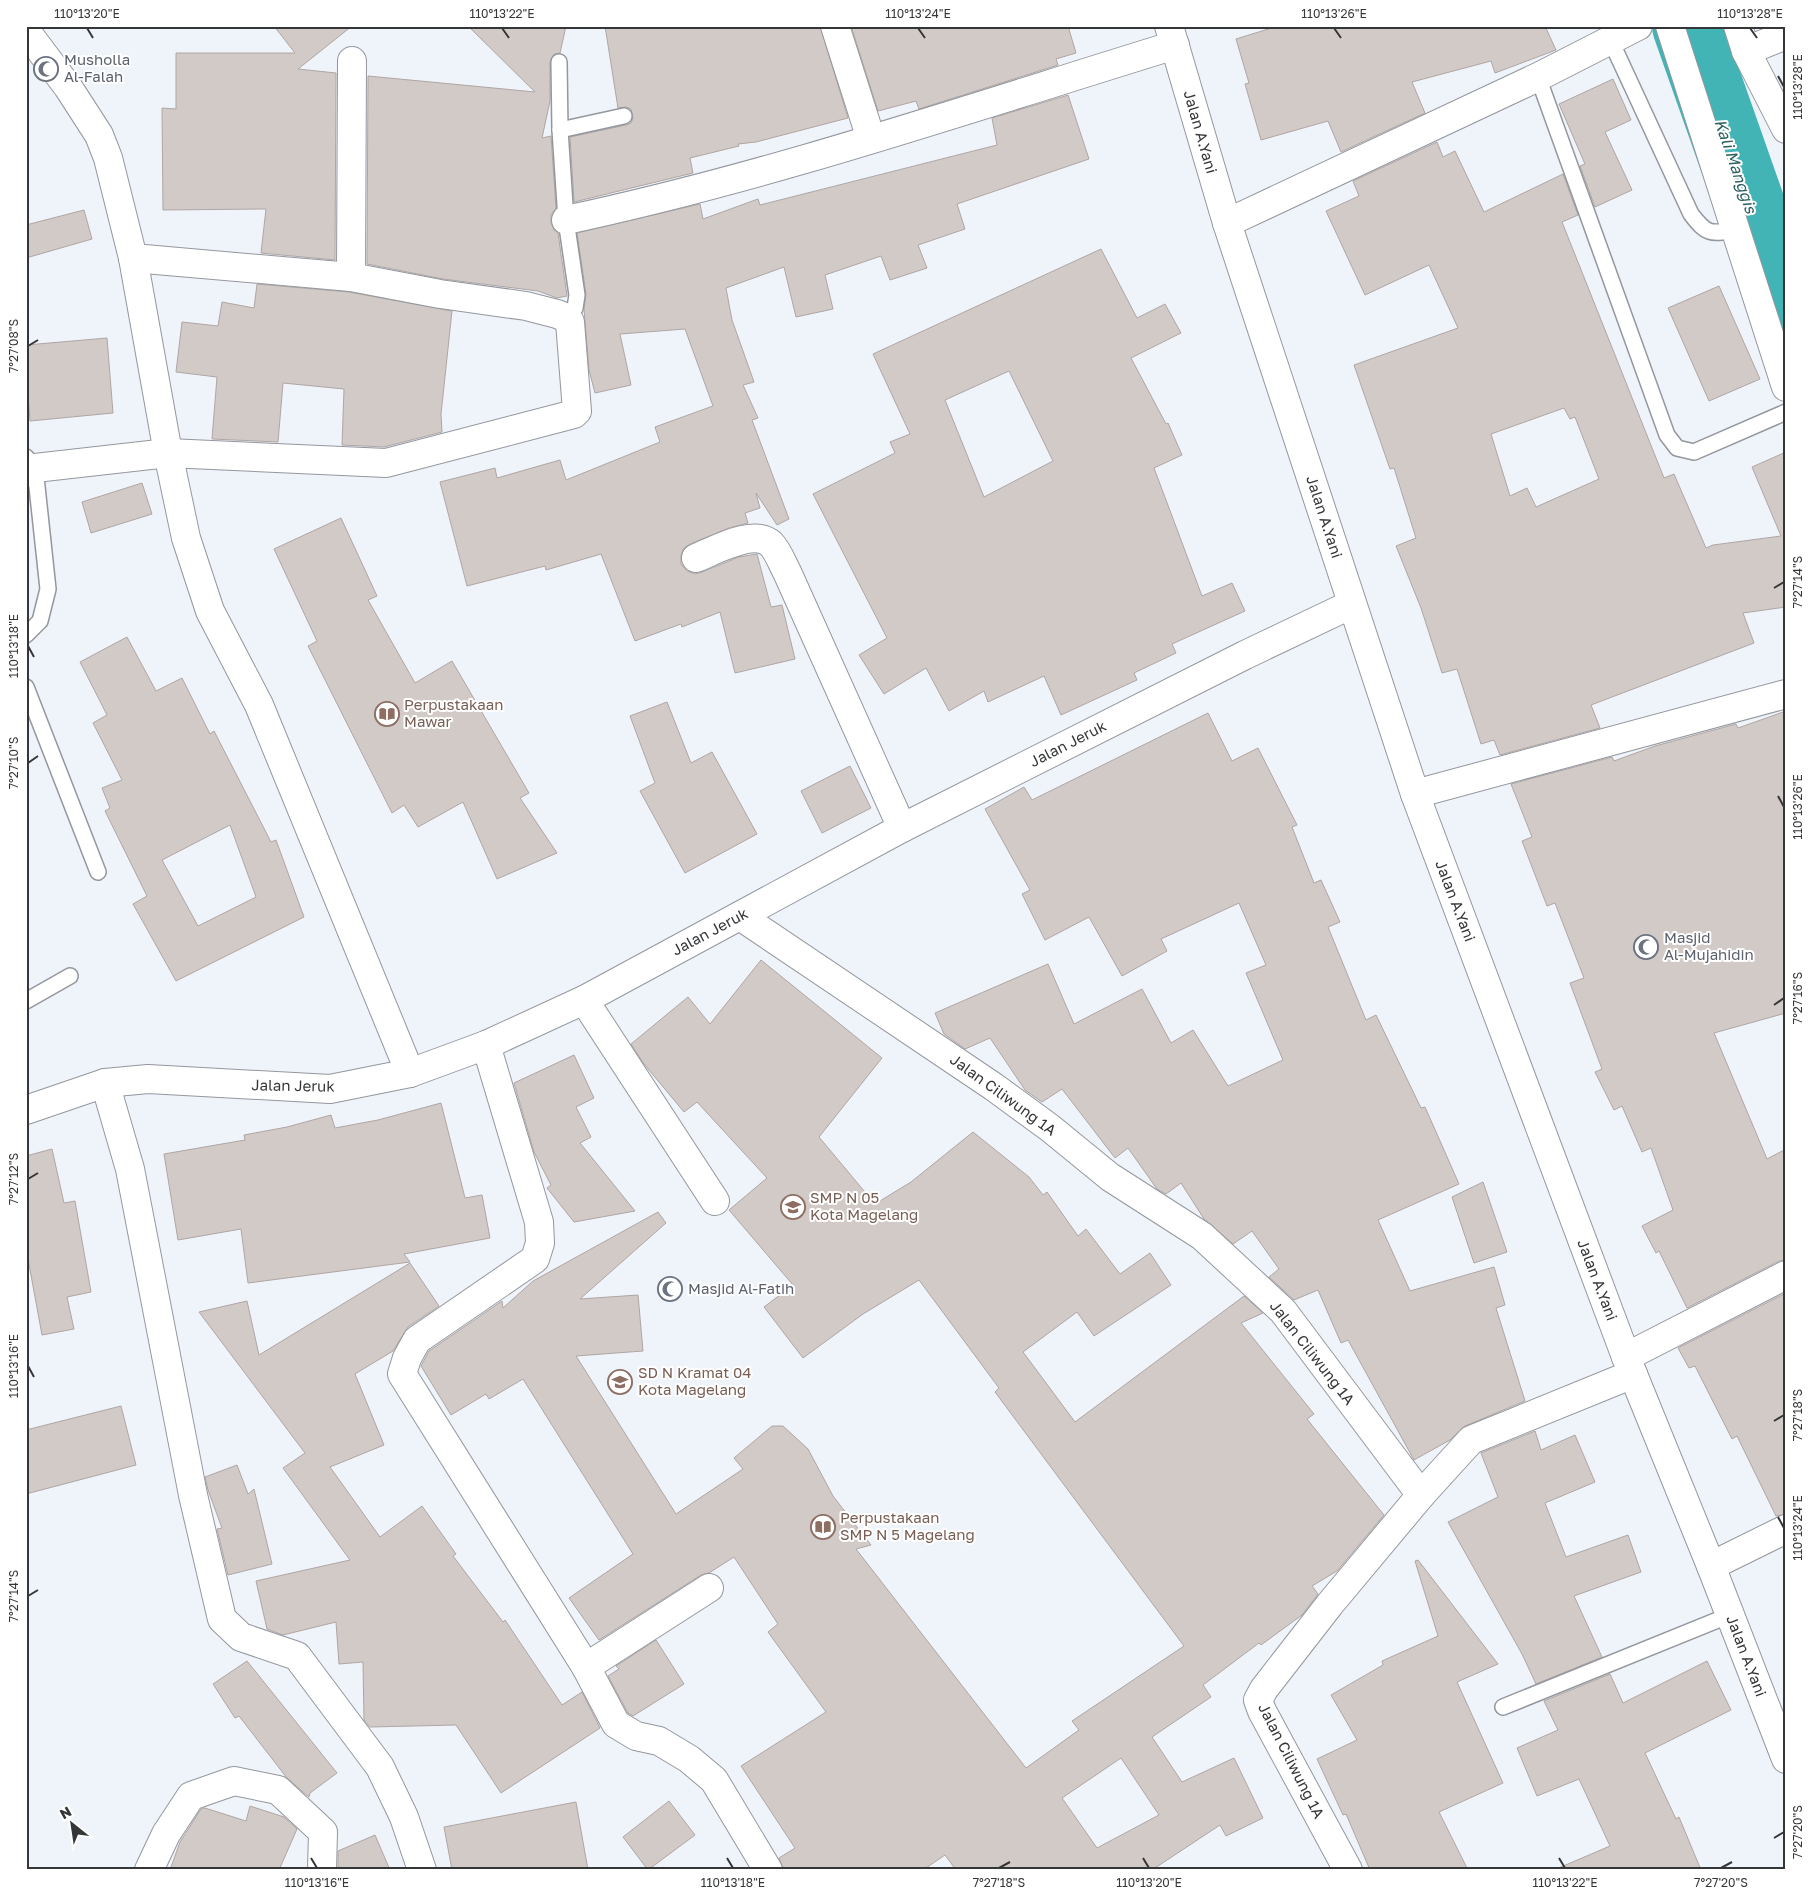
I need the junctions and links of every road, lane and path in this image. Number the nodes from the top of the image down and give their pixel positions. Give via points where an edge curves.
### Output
1 (835, 26) edge
2 (1638, 26) edge
3 (1670, 26) edge
4 (26, 31) edge
5 (1786, 35) edge
6 (1172, 36) edge
7 (1742, 39) edge
8 (1610, 40) junction
9 (352, 60) dead end
10 (559, 62) dead end
11 (1538, 77) junction
12 (624, 116) dead end
13 (1786, 129) edge
14 (560, 130) junction
15 (870, 140) junction
16 (566, 220) junction
17 (1227, 223) junction
18 (1736, 230) junction
19 (134, 258) junction
20 (351, 277) junction
21 (567, 318) junction
22 (1786, 387) edge
23 (1786, 412) edge
24 (168, 453) junction
25 (29, 466) edge
26 (696, 558) dead end
27 (1352, 604) junction
28 (26, 635) edge
29 (26, 687) edge
30 (1786, 694) edge
31 (1415, 794) junction
32 (902, 828) junction
33 (98, 872) dead end
34 (740, 916) junction
35 (70, 976) dead end
36 (584, 1000) junction
37 (26, 1001) edge
38 (486, 1045) junction
39 (410, 1073) junction
40 (105, 1083) junction
41 (26, 1110) edge
42 (715, 1201) dead end
43 (1786, 1275) edge
44 (1629, 1365) junction
45 (1421, 1495) junction
46 (1786, 1529) edge
47 (1712, 1566) junction
48 (709, 1588) dead end
49 (1730, 1615) junction
50 (586, 1666) junction
51 (1503, 1707) dead end
52 (1783, 1746) edge
53 (149, 1870) edge
54 (322, 1870) edge
55 (422, 1870) edge
56 (768, 1870) edge
57 (1348, 1870) edge

1 - 15 main road
2 - 8 main road
3 - 18 main road
4 - 19 main road via 68,87 99,136 108,158
5 - 7 main road
6 - 15 main road
6 - 17 main road, Jalan A.Yani
7 - 13 main road
8 - 11 main road
8 - 18 lane via 1691,214 1702,229 1716,233
9 - 20 main road
10 - 14 lane
11 - 17 main road
11 - 23 lane via 1666,435 1677,448 1694,452
12 - 14 lane
14 - 16 lane
15 - 16 main road via 730,181
16 - 21 lane via 577,295 575,308
17 - 27 main road, Jalan A.Yani
18 - 22 main road
19 - 20 main road
19 - 24 main road
20 - 21 main road via 526,306
21 - 24 main road via 570,322 577,406 574,414 386,463
24 - 25 main road
24 - 39 main road via 186,538 210,611 259,705
25 - 28 lane via 48,589 40,621
26 - 32 main road via 744,539 758,539 770,544 787,572
27 - 31 main road, Jalan A.Yani
27 - 32 main road, Jalan Jeruk
29 - 33 lane
30 - 31 main road
31 - 44 main road, Jalan A.Yani
32 - 34 main road, Jalan Jeruk
34 - 36 main road, Jalan Jeruk
34 - 45 main road, Jalan Ciliwung 1A via 994,1087 1110,1177 1202,1236 1283,1311
35 - 37 lane
36 - 38 main road, Jalan Jeruk
36 - 42 main road
38 - 39 main road, Jalan Jeruk
38 - 50 main road via 539,1222 540,1243 535,1259 418,1340 402,1374
39 - 40 main road, Jalan Jeruk via 330,1089 148,1079
40 - 41 main road, Jalan Jeruk
40 - 55 main road via 130,1169 193,1495 222,1620 241,1637 297,1656 380,1768 404,1817
43 - 44 main road
44 - 45 main road via 1471,1440
44 - 47 main road, Jalan A.Yani
45 - 57 main road, Jalan Ciliwung 1A via 1330,1604 1258,1700
46 - 47 main road
47 - 49 main road, Jalan A.Yani
48 - 50 main road
49 - 51 lane
49 - 52 main road, Jalan A.Yani
50 - 56 main road via 616,1724 636,1736 659,1741 714,1780
53 - 54 main road via 166,1834 192,1796 234,1780 278,1790 323,1832

